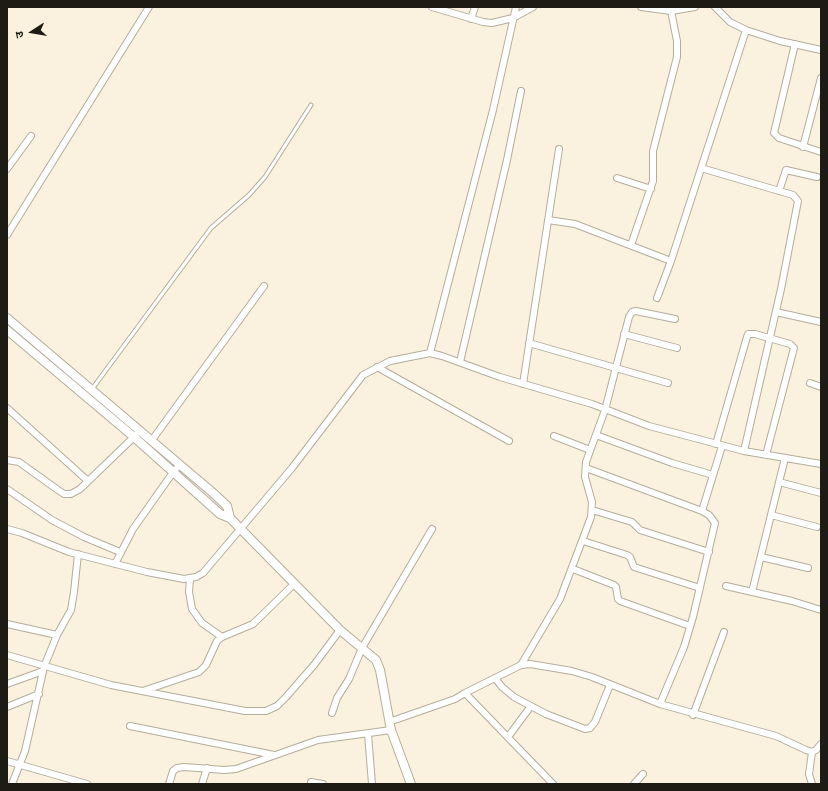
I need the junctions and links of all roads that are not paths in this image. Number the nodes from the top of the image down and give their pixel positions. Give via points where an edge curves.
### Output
1 (149, 7) edge
2 (432, 7) edge
3 (475, 7) edge
4 (516, 7) edge
5 (533, 7) edge
6 (641, 7) edge
7 (695, 7) edge
8 (715, 7) edge
9 (440, 8) edge
10 (661, 9) edge
11 (671, 11) junction
12 (513, 18) junction
13 (471, 19) junction
14 (746, 30) junction
15 (795, 44) junction
16 (821, 50) edge
17 (821, 78) edge
18 (521, 91) dead end
19 (311, 105) dead end
20 (31, 136) dead end
21 (804, 146) junction
22 (558, 149) dead end
23 (821, 152) edge
24 (701, 168) junction
25 (7, 169) edge
26 (817, 177) dead end
27 (617, 178) dead end
28 (651, 189) junction
29 (779, 191) junction
30 (548, 220) junction
31 (7, 235) edge
32 (631, 245) junction
33 (671, 261) junction
34 (264, 286) dead end
35 (657, 298) dead end
36 (776, 312) junction
37 (7, 318) edge
38 (675, 319) dead end
39 (821, 322) edge
40 (7, 330) edge
41 (624, 334) junction
42 (770, 338) junction
43 (529, 343) junction
44 (677, 348) dead end
45 (430, 353) junction
46 (460, 362) junction
47 (377, 367) junction
48 (615, 368) junction
49 (521, 383) junction
50 (668, 383) dead end
51 (810, 383) dead end
52 (821, 386) edge
53 (91, 390) junction
54 (7, 408) edge
55 (605, 410) junction
56 (140, 431) junction
57 (596, 435) junction
58 (554, 436) dead end
59 (134, 437) junction
60 (152, 440) junction
61 (509, 441) dead end
62 (719, 445) junction
63 (590, 450) junction
64 (744, 451) junction
65 (7, 454) edge
66 (766, 455) junction
67 (784, 458) junction
68 (9, 460) edge
69 (821, 464) edge
70 (180, 465) junction
71 (586, 468) junction
72 (174, 471) junction
73 (713, 475) junction
74 (88, 481) junction
75 (779, 482) junction
76 (7, 489) edge
77 (821, 493) edge
78 (592, 510) junction
79 (702, 511) junction
80 (771, 515) junction
81 (230, 518) junction
82 (817, 527) dead end
83 (240, 528) junction
84 (7, 529) edge
85 (432, 529) dead end
86 (583, 541) junction
87 (120, 552) junction
88 (709, 552) junction
89 (78, 554) junction
90 (761, 557) junction
91 (115, 564) junction
92 (808, 568) dead end
93 (573, 569) junction
94 (190, 579) junction
95 (294, 584) junction
96 (726, 586) dead end
97 (700, 588) junction
98 (752, 592) junction
99 (821, 610) edge
100 (7, 624) edge
101 (690, 626) junction
102 (340, 630) junction
103 (724, 632) dead end
104 (57, 635) junction
105 (222, 637) junction
106 (362, 648) junction
107 (7, 655) edge
108 (521, 665) junction
109 (43, 671) junction
110 (495, 678) junction
111 (7, 684) edge
112 (610, 685) junction
113 (142, 691) junction
114 (465, 693) junction
115 (39, 694) junction
116 (660, 704) junction
117 (531, 706) junction
118 (7, 707) edge
119 (332, 713) dead end
120 (693, 715) junction
121 (130, 726) dead end
122 (390, 726) junction
123 (368, 734) junction
124 (508, 737) junction
125 (821, 744) edge
126 (812, 752) junction
127 (276, 755) junction
128 (7, 761) edge
129 (20, 766) junction
130 (207, 768) junction
131 (643, 774) dead end
132 (311, 782) dead end
133 (12, 784) edge
134 (87, 784) edge
135 (169, 784) edge
136 (202, 784) edge
137 (323, 784) edge
138 (372, 784) edge
139 (410, 784) edge
140 (553, 784) edge
141 (634, 784) edge
142 (812, 784) edge

1 - 31 street
2 - 9 street
3 - 13 street
4 - 12 street
5 - 12 street
6 - 10 street
7 - 11 street
8 - 14 street via 730,22
9 - 13 street
10 - 11 street
11 - 28 street via 677,41 677,57 653,151
12 - 13 street via 492,23
12 - 45 street via 491,117
14 - 15 street
14 - 24 street
15 - 16 street
15 - 21 street via 774,133 779,138
17 - 21 street
18 - 46 street
19 - 53 lane via 265,177 249,195 211,228
20 - 25 street
21 - 23 street
22 - 30 street
24 - 29 street
24 - 33 street
26 - 29 street via 786,170
27 - 28 street
28 - 32 street
29 - 36 street via 793,196 798,201
30 - 32 street via 575,224
30 - 43 street
32 - 33 street
33 - 35 street
34 - 60 street
36 - 39 street
36 - 42 street
37 - 53 street
38 - 41 street via 632,312
40 - 59 street
41 - 44 street
41 - 48 street
42 - 62 street via 751,333 747,337
42 - 64 street
42 - 66 street via 793,346 794,351
43 - 48 street
43 - 49 street
45 - 46 street
45 - 47 street via 390,361
46 - 49 street
47 - 61 street
47 - 83 street via 364,375 292,468
48 - 50 street
48 - 55 street
49 - 55 street
51 - 52 street
53 - 56 street
54 - 74 street
55 - 57 street
55 - 62 street via 649,426
56 - 59 street
56 - 60 street
57 - 63 street
57 - 73 street
58 - 63 street
59 - 72 street
59 - 74 street
60 - 70 street
62 - 64 street
62 - 73 street
63 - 71 street
64 - 66 street
65 - 68 street
66 - 67 street
67 - 69 street
67 - 75 street
68 - 74 street via 19,462 64,494 75,493
70 - 72 street
70 - 81 street via 228,506
71 - 78 street
71 - 79 street
72 - 81 street via 220,514
72 - 87 street via 132,529
73 - 79 street
75 - 77 street
75 - 80 street
76 - 87 street via 52,520
78 - 86 street
78 - 88 street via 632,522 640,530
79 - 88 street via 715,523
80 - 82 street
80 - 90 street
81 - 83 street
83 - 94 street via 203,573
83 - 95 street
84 - 89 street
85 - 106 street
86 - 93 street
86 - 97 street via 627,555 634,567
87 - 91 street
88 - 97 street
89 - 91 street
89 - 104 street via 71,610
90 - 92 street
90 - 98 street
91 - 94 street
93 - 101 street via 614,585 620,601
93 - 108 street via 560,599
94 - 105 street via 192,609 202,624
95 - 102 street
95 - 105 street via 253,624
96 - 98 street
97 - 101 street
98 - 99 street
100 - 104 street
101 - 116 street
102 - 106 street
102 - 113 street via 286,697 277,706 266,711 245,711
103 - 120 street
104 - 109 street
105 - 113 street via 217,641 206,665 199,672
106 - 119 street
106 - 122 street via 376,660 380,670
107 - 109 street
108 - 110 street
108 - 112 street via 530,664 572,671
109 - 111 street
109 - 113 street
109 - 115 street
110 - 114 street
110 - 117 street via 514,697
112 - 116 street
112 - 117 street via 595,722 590,728 579,728
114 - 122 street
114 - 124 street
115 - 118 street
115 - 129 street
116 - 120 street
117 - 124 street
120 - 126 street via 771,734
121 - 127 street
122 - 123 street
122 - 139 street
123 - 127 street via 318,740
123 - 138 street
124 - 140 street
125 - 126 street
126 - 142 street via 809,774
127 - 130 street via 236,769
128 - 129 street
129 - 133 street
129 - 134 street
130 - 135 street via 177,768 173,771
130 - 136 street
131 - 141 street
132 - 137 street

